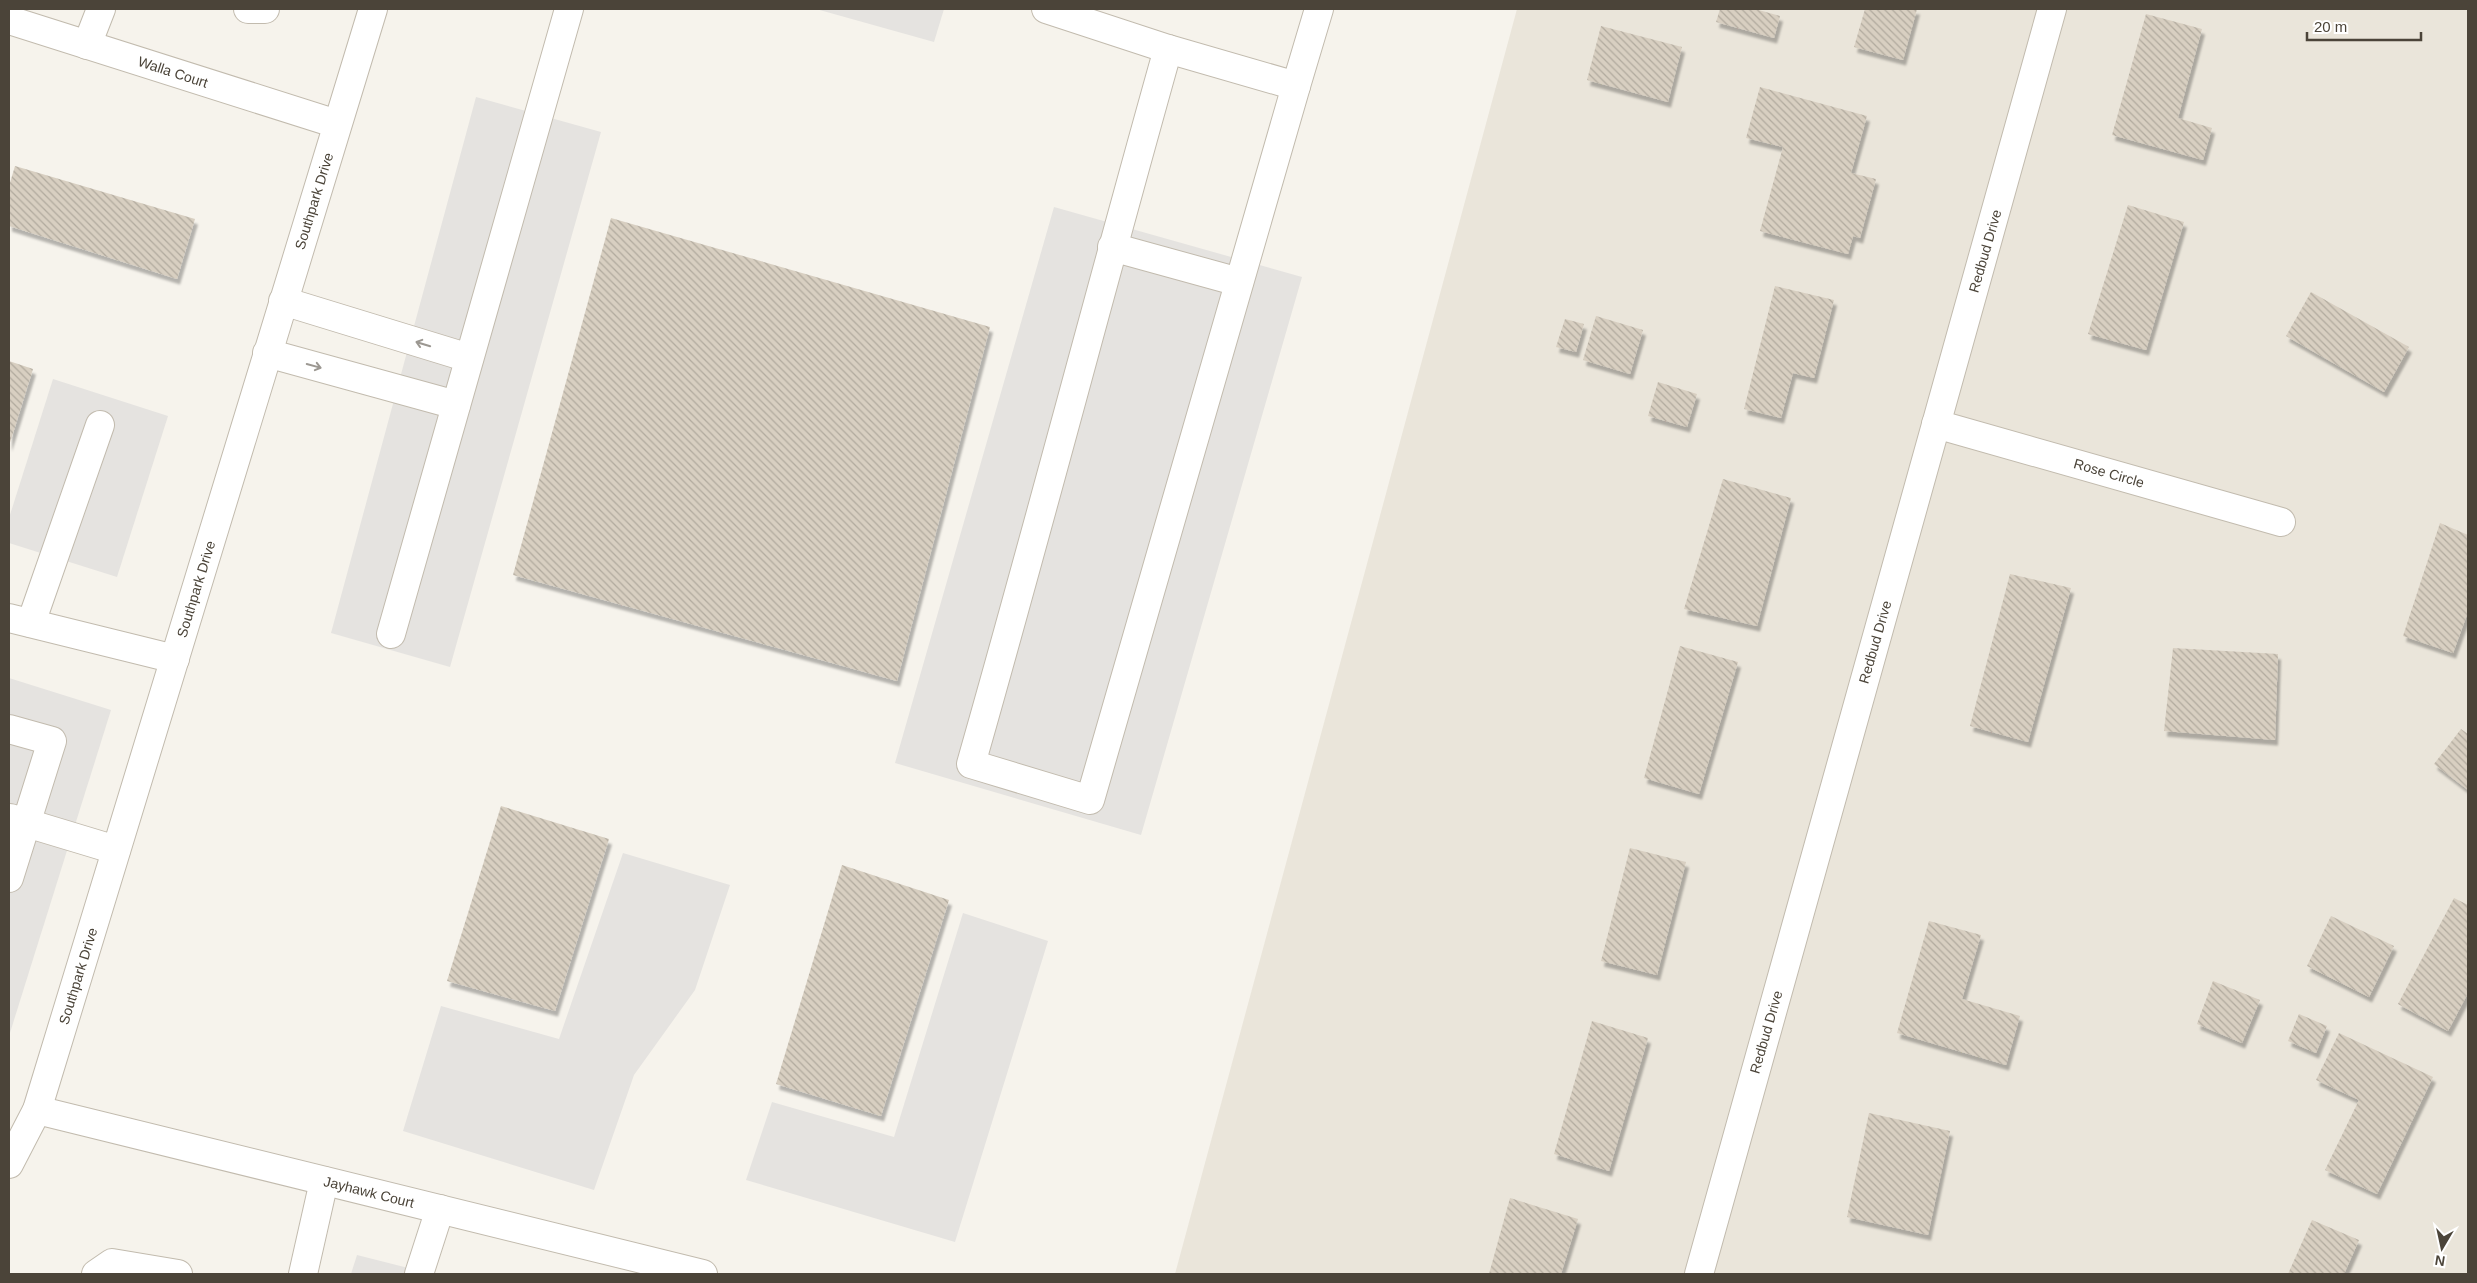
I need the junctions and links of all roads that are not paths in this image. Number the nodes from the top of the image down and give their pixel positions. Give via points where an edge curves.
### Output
1 (100, 9) edge
2 (248, 9) edge
3 (265, 9) edge
4 (373, 9) edge
5 (569, 9) edge
6 (1046, 9) edge
7 (1319, 9) edge
8 (2052, 9) edge
9 (9, 20) edge
10 (87, 45) junction
11 (1168, 49) junction
12 (1296, 86) junction
13 (337, 124) junction
14 (1112, 247) junction
15 (1239, 282) junction
16 (283, 302) junction
17 (267, 353) junction
18 (469, 358) junction
19 (456, 405) junction
20 (1936, 424) junction
21 (100, 425) dead end
22 (2282, 522) dead end
23 (20, 620) edge
24 (391, 634) dead end
25 (175, 659) junction
26 (9, 729) edge
27 (18, 820) edge
28 (116, 850) junction
29 (9, 878) edge
30 (37, 1110) junction
31 (9, 1164) edge
32 (324, 1181) junction
33 (440, 1209) junction
34 (96, 1274) edge
35 (178, 1274) edge
36 (303, 1274) edge
37 (419, 1274) edge
38 (703, 1274) edge
39 (1698, 1274) edge

1 - 10 street
2 - 3 street
4 - 13 street, Southpark Drive
5 - 18 street
6 - 11 street
7 - 12 street
8 - 20 street, Redbud Drive
9 - 10 street, Walla Court
10 - 13 street, Walla Court
11 - 12 street
11 - 14 street
12 - 15 street
13 - 16 street, Southpark Drive
14 - 15 street
14 - 15 street via 971,764 1090,800
16 - 17 street, Southpark Drive
18 -> 16 street
17 -> 19 street
17 - 25 street, Southpark Drive
18 - 19 street
19 - 24 street
20 - 22 street, Rose Circle
20 - 39 street, Redbud Drive
21 - 23 street
23 - 25 street
25 - 28 street, Southpark Drive
26 - 27 street via 52,741
27 - 28 street
27 - 29 street
28 - 30 street, Southpark Drive
30 - 31 street, Southpark Drive
30 - 32 street, Jayhawk Court
32 - 33 street, Jayhawk Court
32 - 36 street
33 - 37 street
33 - 38 street, Jayhawk Court
34 - 35 street via 112,1263

